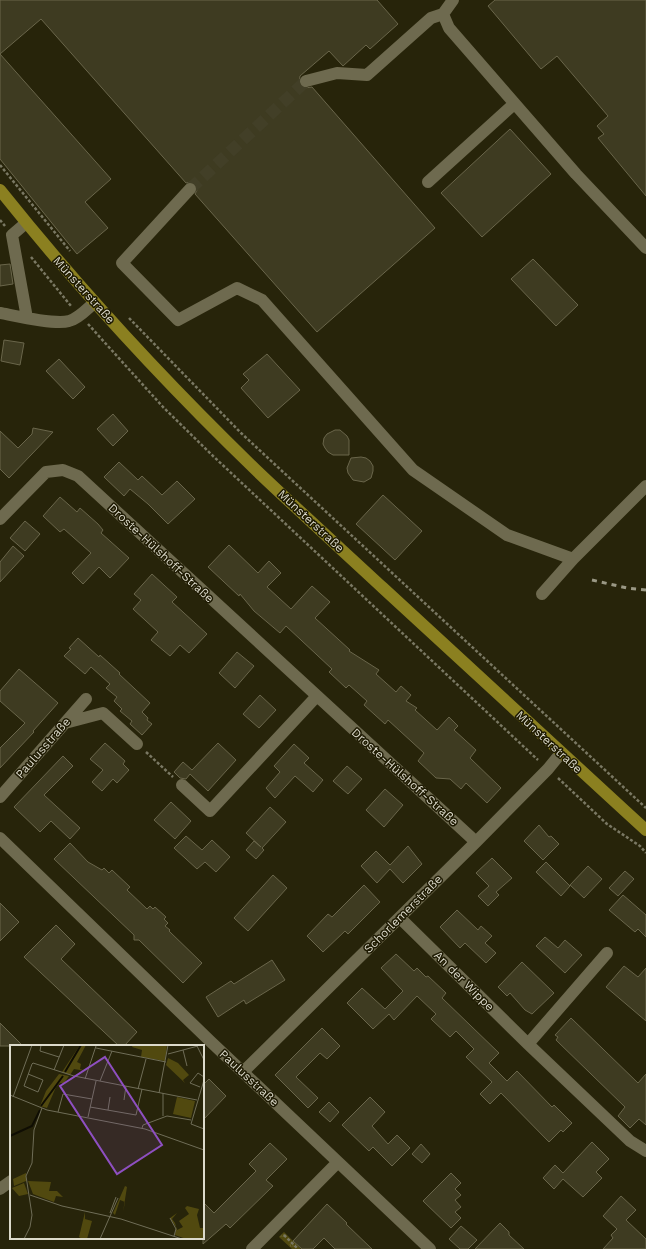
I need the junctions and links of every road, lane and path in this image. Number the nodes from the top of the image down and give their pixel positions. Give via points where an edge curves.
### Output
1 (453, 0) edge
2 (443, 14) junction
3 (306, 81) tunnel mouth
4 (514, 104) junction
5 (0, 165) edge
6 (428, 182) dead end
7 (190, 189) tunnel mouth
8 (0, 190) edge
9 (0, 220) edge
10 (26, 223) junction
11 (12, 235) junction
12 (646, 248) edge
13 (26, 252) dead end
14 (72, 253) dead end
15 (94, 303) junction
16 (0, 313) edge
17 (79, 315) junction
18 (127, 316) dead end
19 (27, 318) junction
20 (646, 486) edge
21 (0, 519) edge
22 (572, 559) junction
23 (542, 594) dead end
24 (316, 697) junction
25 (86, 699) dead end
26 (64, 724) junction
27 (137, 744) joint
28 (561, 753) junction
29 (548, 769) junction
30 (182, 785) joint
31 (0, 797) edge
32 (646, 808) edge
33 (646, 830) edge
34 (0, 838) edge
35 (476, 842) junction
36 (646, 853) edge
37 (400, 918) junction
38 (607, 954) dead end
39 (206, 1043) edge
40 (528, 1044) junction
41 (243, 1072) junction
42 (646, 1151) edge
43 (338, 1162) junction
44 (10, 1182) edge
45 (0, 1189) edge
46 (275, 1226) junction
47 (252, 1249) edge
48 (298, 1249) edge
49 (430, 1249) edge

1 - 2 street
2 - 3 street via 431,18 368,75 336,73
2 - 4 street via 449,28
4 - 6 street
4 - 12 street
5 - 14 path
7 - 22 street via 122,263 178,320 237,288 262,300 413,470 507,535
8 - 10 main road, Münsterstraße
9 - 11 path
10 - 11 street
10 - 15 main road, Münsterstraße
11 - 19 street
13 - 17 path
15 - 17 street
15 - 28 main road, Münsterstraße via 256,470
16 - 19 street
17 - 19 street via 69,321 56,322
17 - 29 path via 213,456
18 - 32 path via 241,433
20 - 22 street
21 - 24 street, Droste-Hülshoff-Straße via 46,472 63,470 78,476
22 - 23 street
24 - 30 street via 210,811
24 - 35 street, Droste-Hülshoff-Straße
25 - 26 street, Paulusstraße
26 - 27 street via 103,713
26 - 31 street, Paulusstraße
27 - 30 path
28 - 29 street, Schorlemerstraße
28 - 33 main road, Münsterstraße
29 - 35 street, Schorlemerstraße
29 - 36 path via 607,824 640,846
34 - 39 street, Paulusstraße
35 - 37 street, Schorlemerstraße
37 - 40 street, An der Wippe
37 - 41 street, Schorlemerstraße
38 - 40 street
39 - 41 street, Paulusstraße
40 - 42 street, An der Wippe via 630,1141
41 - 43 street, Paulusstraße
43 - 46 street
43 - 49 street, Paulusstraße
44 - 45 street
46 - 47 street
46 - 48 path

